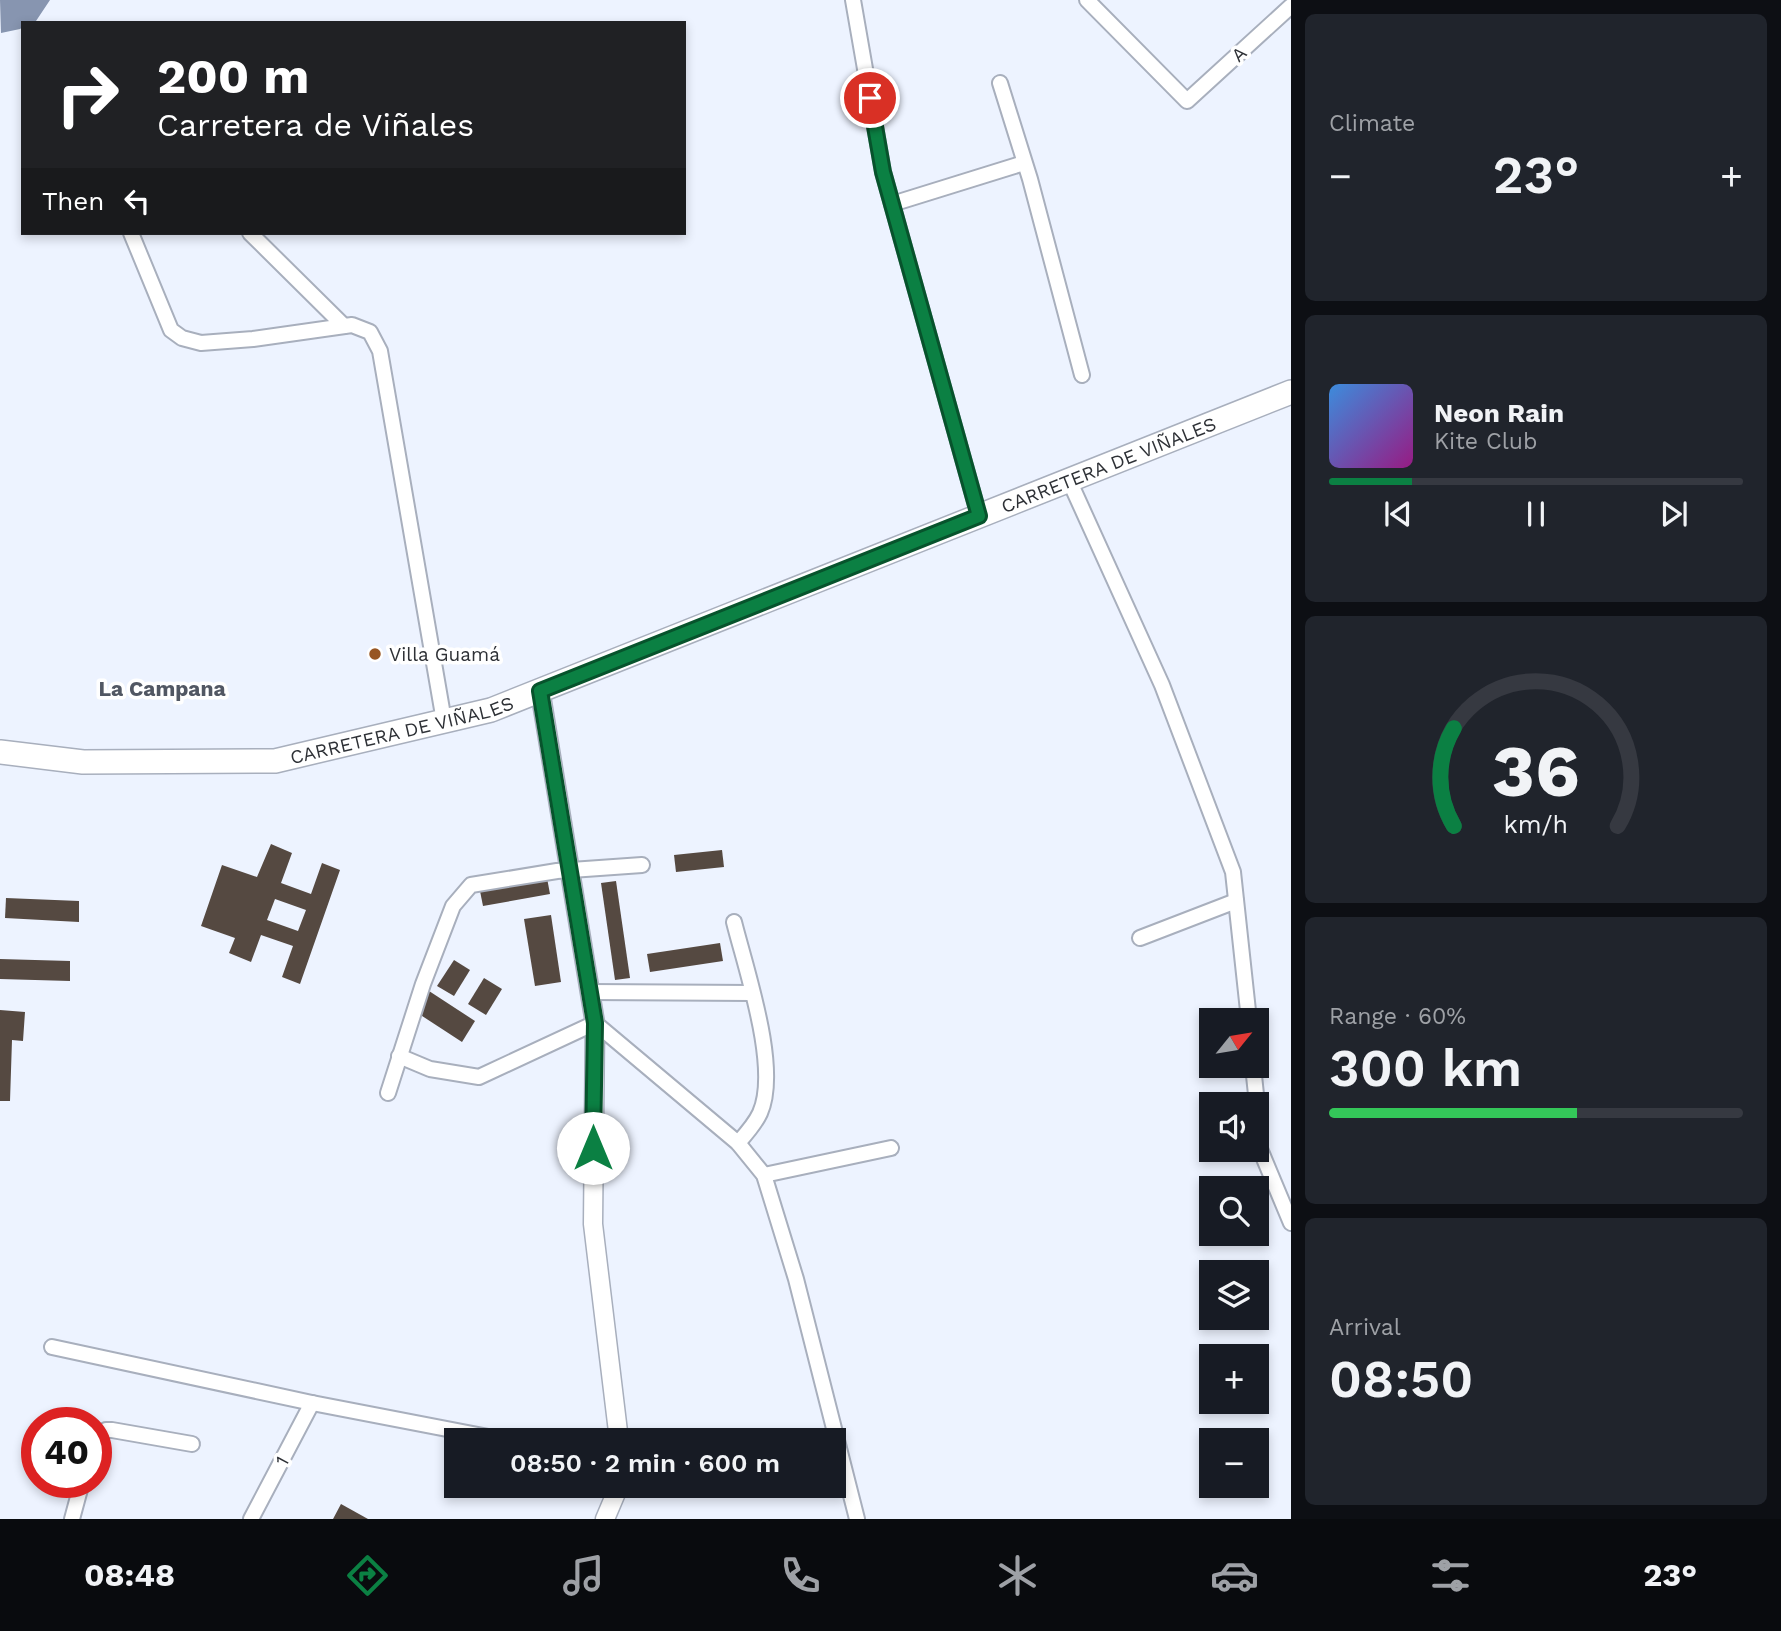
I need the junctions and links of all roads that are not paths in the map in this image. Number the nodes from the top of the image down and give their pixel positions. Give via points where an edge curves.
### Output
1 (853, 0) edge
2 (1087, 0) edge
3 (1291, 6) edge
4 (1000, 83) dead end
5 (1024, 163) junction
6 (892, 204) junction
7 (132, 235) edge
8 (252, 235) edge
9 (344, 326) junction
10 (1082, 375) dead end
11 (1291, 392) edge
12 (1069, 480) junction
13 (979, 516) junction
14 (540, 691) junction
15 (444, 721) junction
16 (0, 752) edge
17 (642, 864) dead end
18 (570, 870) junction
19 (1236, 901) junction
20 (734, 922) dead end
21 (1140, 938) dead end
22 (590, 992) junction
23 (752, 993) junction
24 (1248, 1008) edge
25 (595, 1023) junction
26 (399, 1056) junction
27 (1253, 1078) edge
28 (388, 1093) dead end
29 (738, 1143) junction
30 (891, 1148) dead end
31 (764, 1175) junction
32 (1291, 1223) edge
33 (52, 1347) dead end
34 (312, 1403) junction
35 (444, 1428) edge
36 (617, 1428) edge
37 (112, 1430) edge
38 (192, 1444) dead end
39 (78, 1498) edge
40 (614, 1498) edge
41 (72, 1519) edge
42 (251, 1519) edge
43 (606, 1519) edge
44 (857, 1519) edge

1 - 6 street
2 - 3 street, A via 1187,101
4 - 5 street
5 - 6 street
5 - 10 street
6 - 13 street
7 - 9 street via 171,330 182,338 201,343
8 - 9 street
9 - 15 street via 370,332 380,351
11 - 12 main road, CARRETERA DE VIÑALES
12 - 13 main road, CARRETERA DE VIÑALES
12 - 19 street via 1162,685 1233,872
13 - 14 main road, CARRETERA DE VIÑALES
14 - 15 main road, CARRETERA DE VIÑALES via 491,710
14 - 18 street
15 - 16 main road, CARRETERA DE VIÑALES via 275,761 83,762
17 - 18 street
18 - 22 street
18 - 26 street via 471,886 453,906
19 - 21 street
19 - 24 street
20 - 23 street
22 - 23 street
22 - 25 street
23 - 29 street via 766,1058 765,1096 754,1124
25 - 26 street via 480,1077 430,1069
25 - 29 street
25 - 36 street via 593,1224
26 - 28 street
27 - 32 street via 1260,1149
29 - 31 street
30 - 31 street
31 - 44 street via 796,1279
33 - 34 street
34 - 35 street
34 - 42 street, 1
37 - 38 street
39 - 41 street
40 - 43 street

